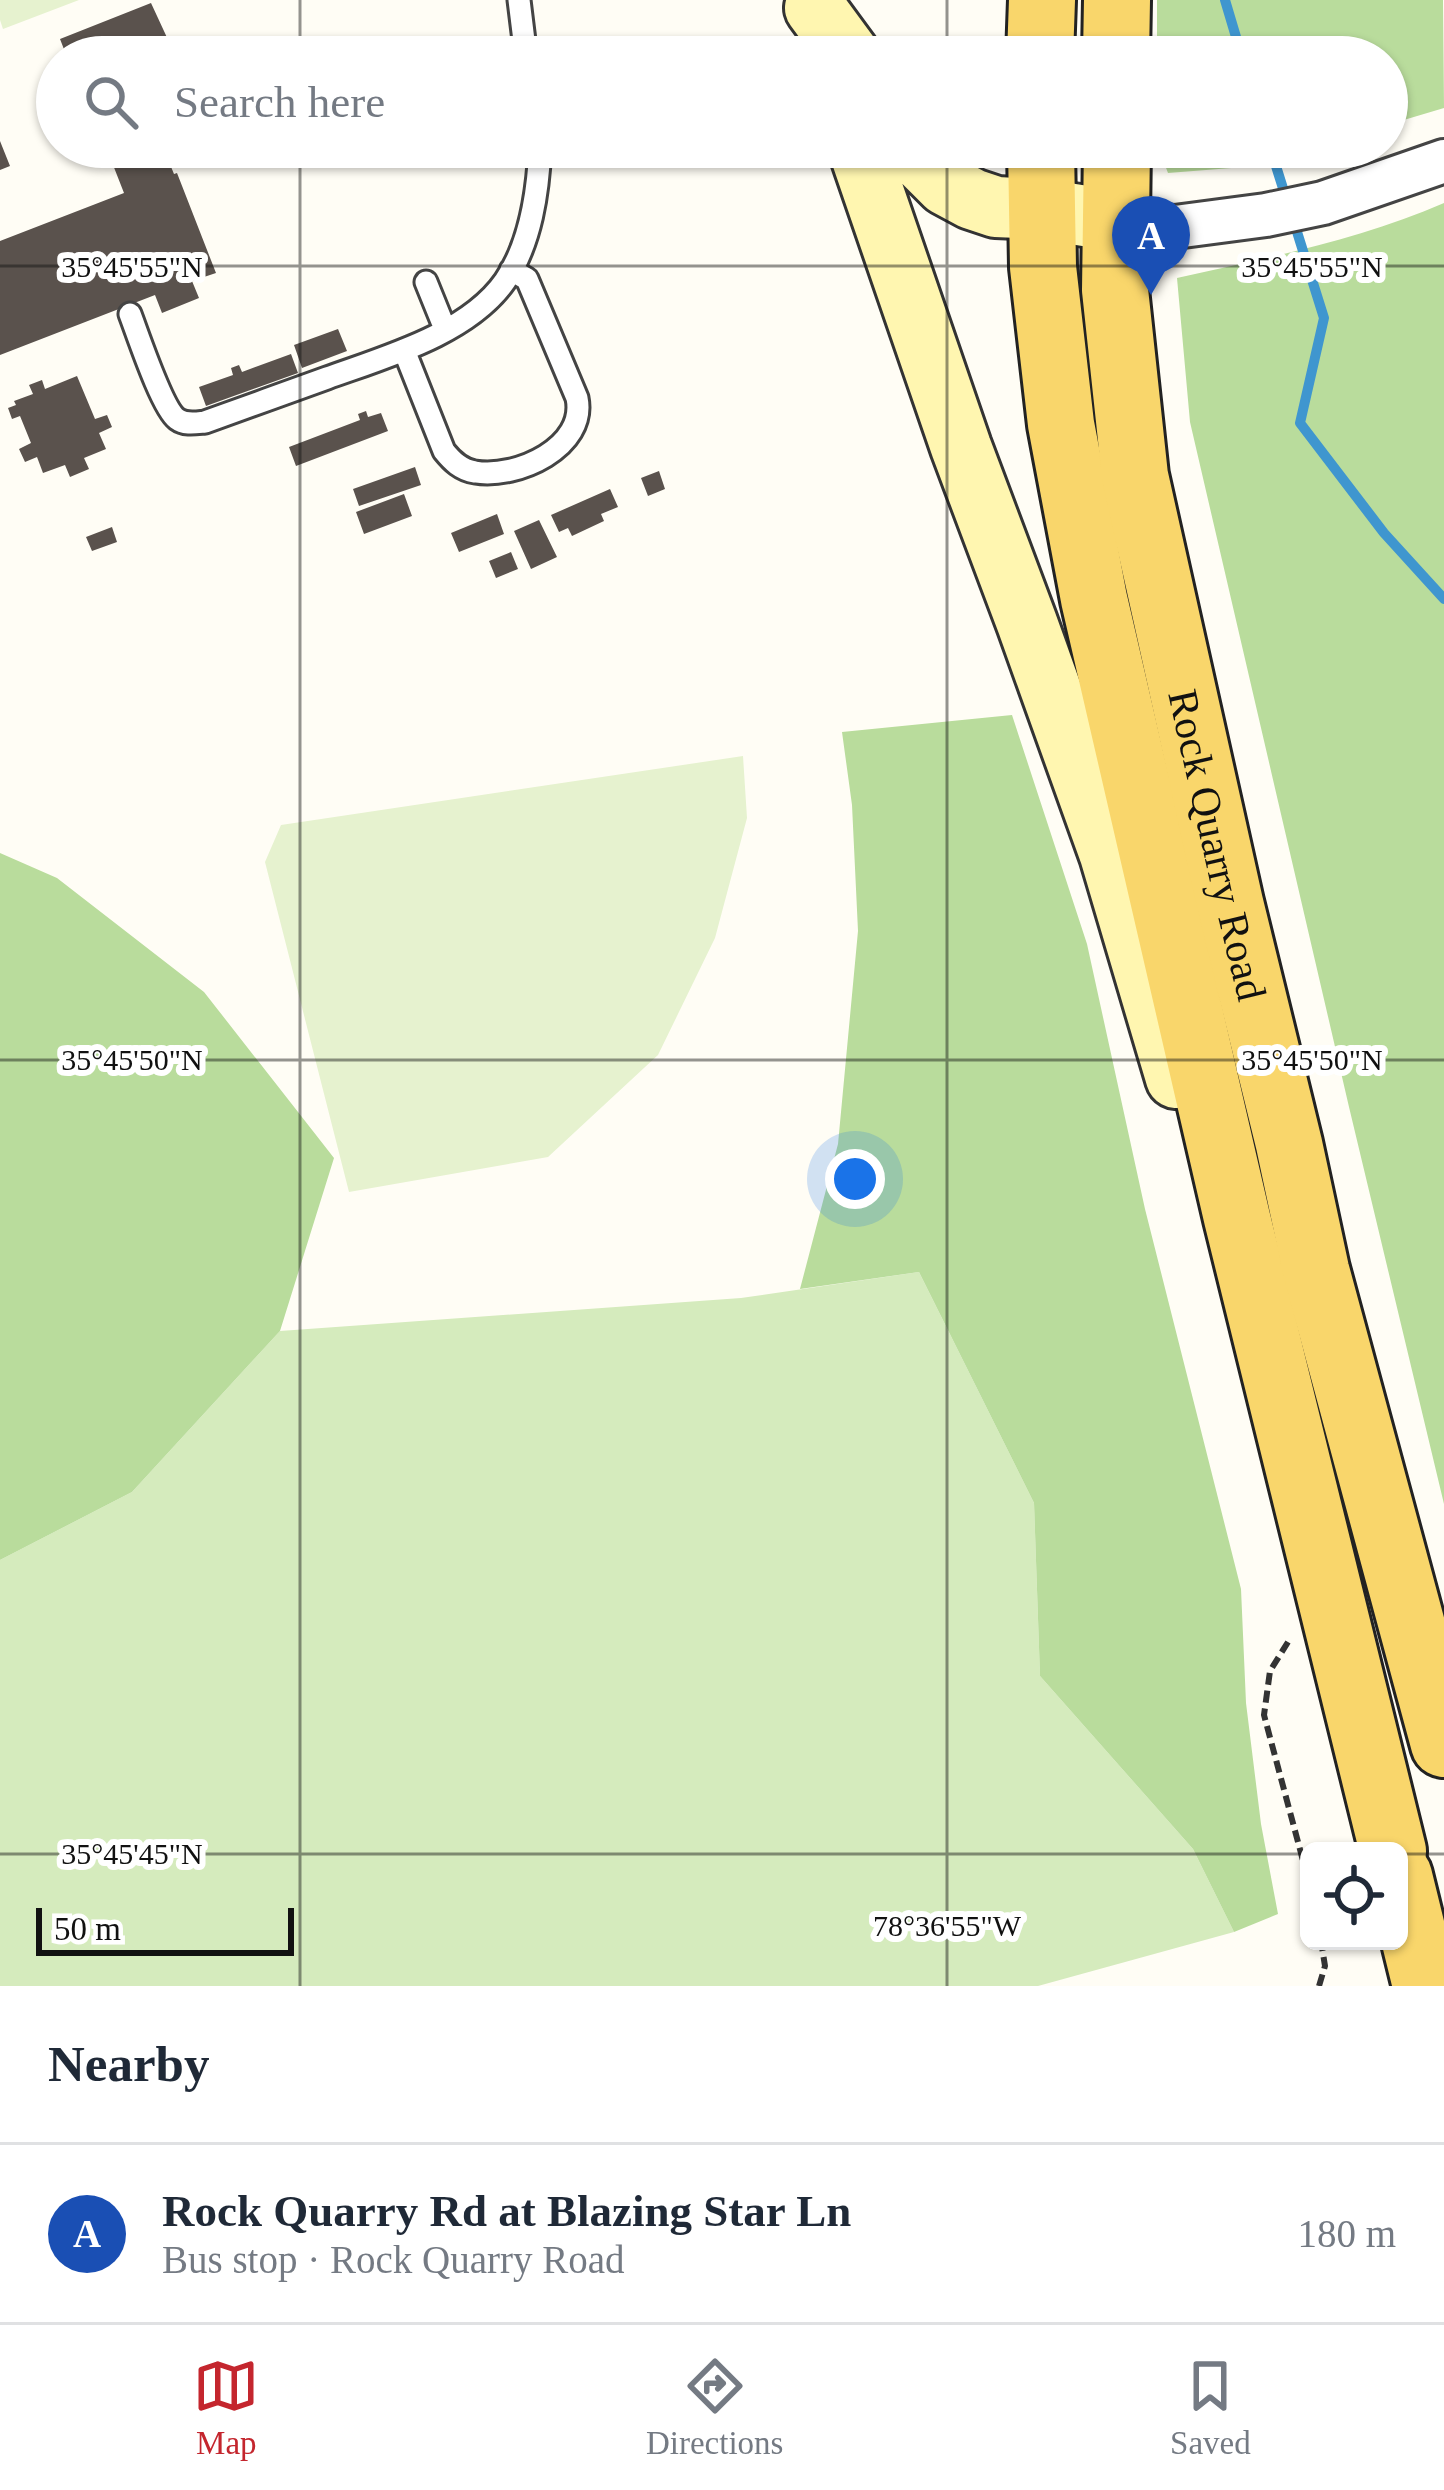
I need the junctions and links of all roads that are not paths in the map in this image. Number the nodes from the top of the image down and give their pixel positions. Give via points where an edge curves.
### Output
1 (519, 0) edge
2 (1117, 0) edge
3 (523, 36) edge
4 (1117, 36) edge
5 (1444, 160) edge
6 (538, 168) edge
7 (865, 168) edge
8 (927, 168) edge
9 (985, 168) edge
10 (1117, 168) edge
11 (1041, 178) edge
12 (1117, 220) junction
13 (511, 270) junction
14 (426, 282) dead end
15 (130, 314) dead end
16 (445, 329) junction
17 (404, 350) junction
18 (1237, 1218) junction
19 (1444, 1744) edge
20 (1391, 1842) edge
21 (1408, 1913) edge
22 (1426, 1986) edge

1 - 3 lane
2 - 4 main road
5 - 12 street via 1266,215 1175,227
6 - 13 lane via 525,241
7 - 18 main road, Rock Quarry Road via 1110,855 1185,1110
8 - 11 main road via 996,207
9 - 11 main road
10 - 12 main road, Rock Quarry Road
11 - 12 main road
11 - 18 main road, Rock Quarry Road via 1061,424
12 - 19 main road, Rock Quarry Road via 1115,290 1135,476 1316,1270
13 - 16 lane via 476,311
13 - 17 lane via 527,279 577,398 577,424 564,443 500,471 455,464
14 - 16 lane
15 - 17 lane via 166,404 190,424
16 - 17 lane
18 - 20 main road, Rock Quarry Road
21 - 22 main road

